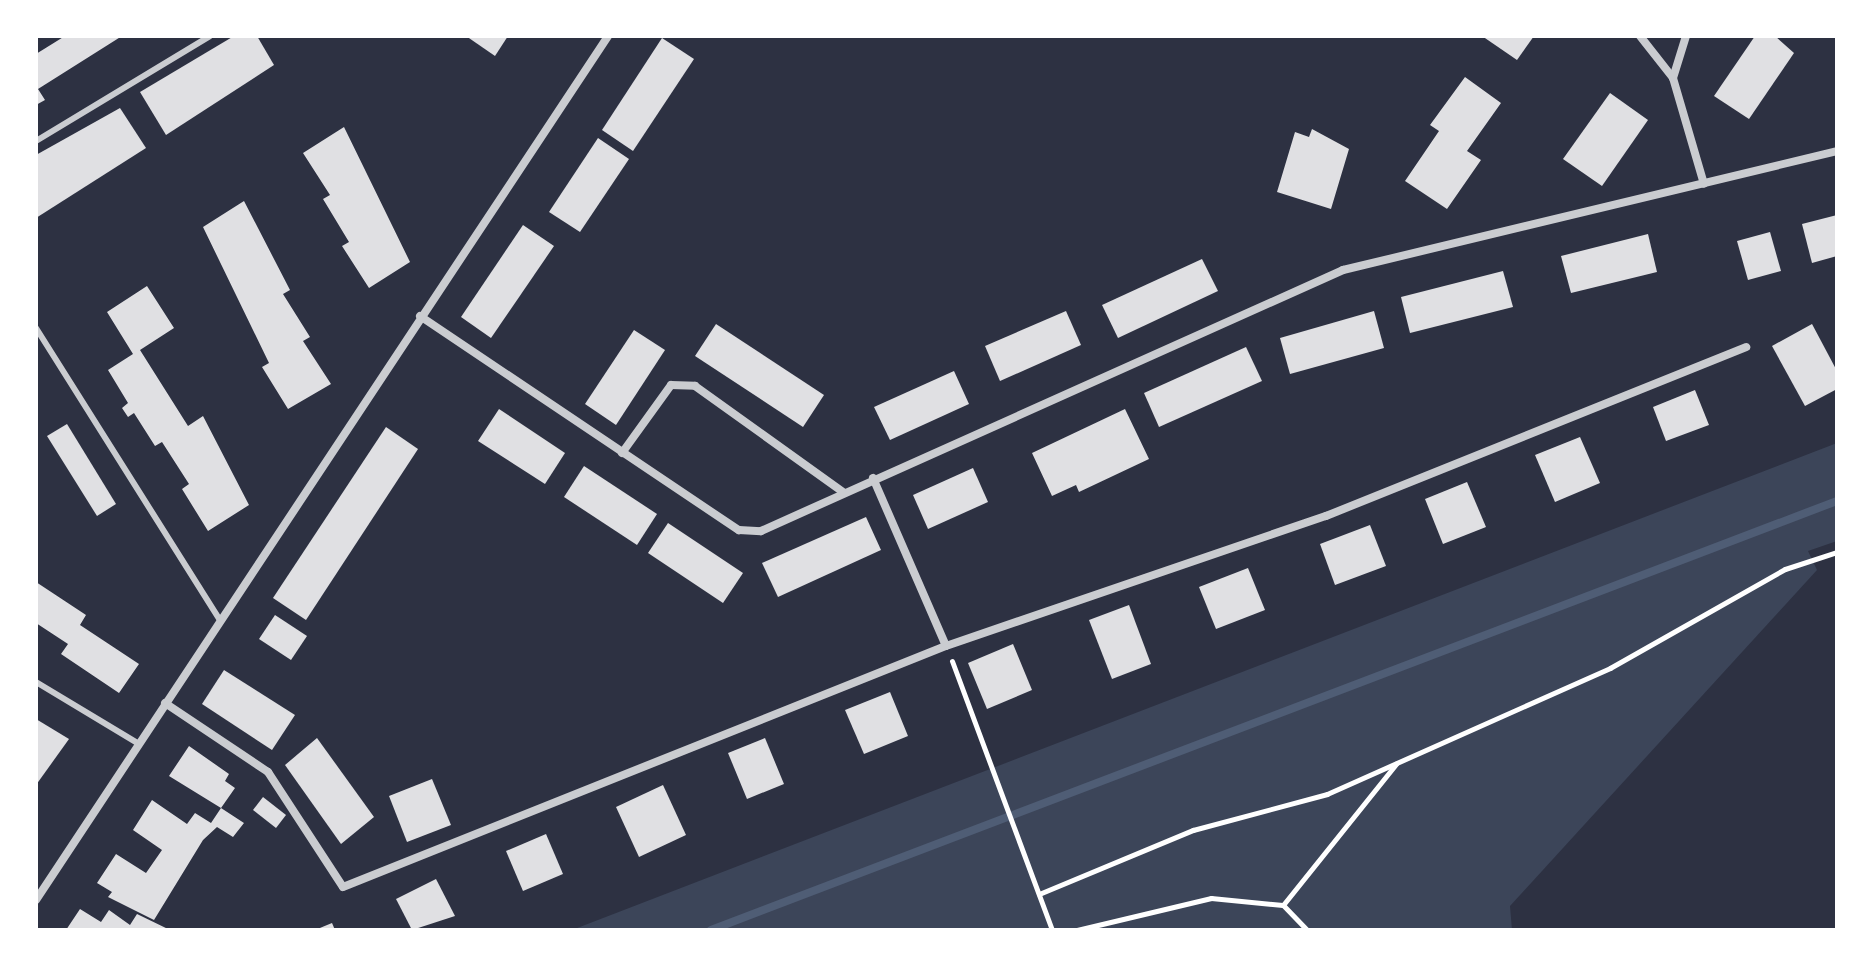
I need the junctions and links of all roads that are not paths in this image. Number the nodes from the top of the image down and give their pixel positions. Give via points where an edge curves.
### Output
1 (210, 36) edge
2 (608, 36) edge
3 (1640, 36) edge
4 (1686, 36) edge
5 (1673, 78) junction
6 (36, 141) edge
7 (1837, 151) edge
8 (1704, 184) junction
9 (420, 316) junction
10 (36, 328) edge
11 (1746, 347) dead end
12 (622, 453) junction
13 (873, 478) junction
14 (843, 492) junction
15 (219, 619) junction
16 (946, 646) junction
17 (36, 682) edge
18 (165, 703) junction
19 (139, 744) junction
20 (36, 900) edge

1 - 6 lane
2 - 9 street
3 - 5 street
4 - 5 street
5 - 8 street
7 - 8 street
8 - 13 street via 1343,270
9 - 12 street
9 - 15 street
10 - 15 lane
11 - 16 street via 1326,516
12 - 14 street via 739,530 761,531
12 - 14 street via 671,385 695,386
13 - 14 street
13 - 16 street
15 - 18 street
16 - 18 street via 343,887 268,772
17 - 19 lane
18 - 19 street
19 - 20 street

